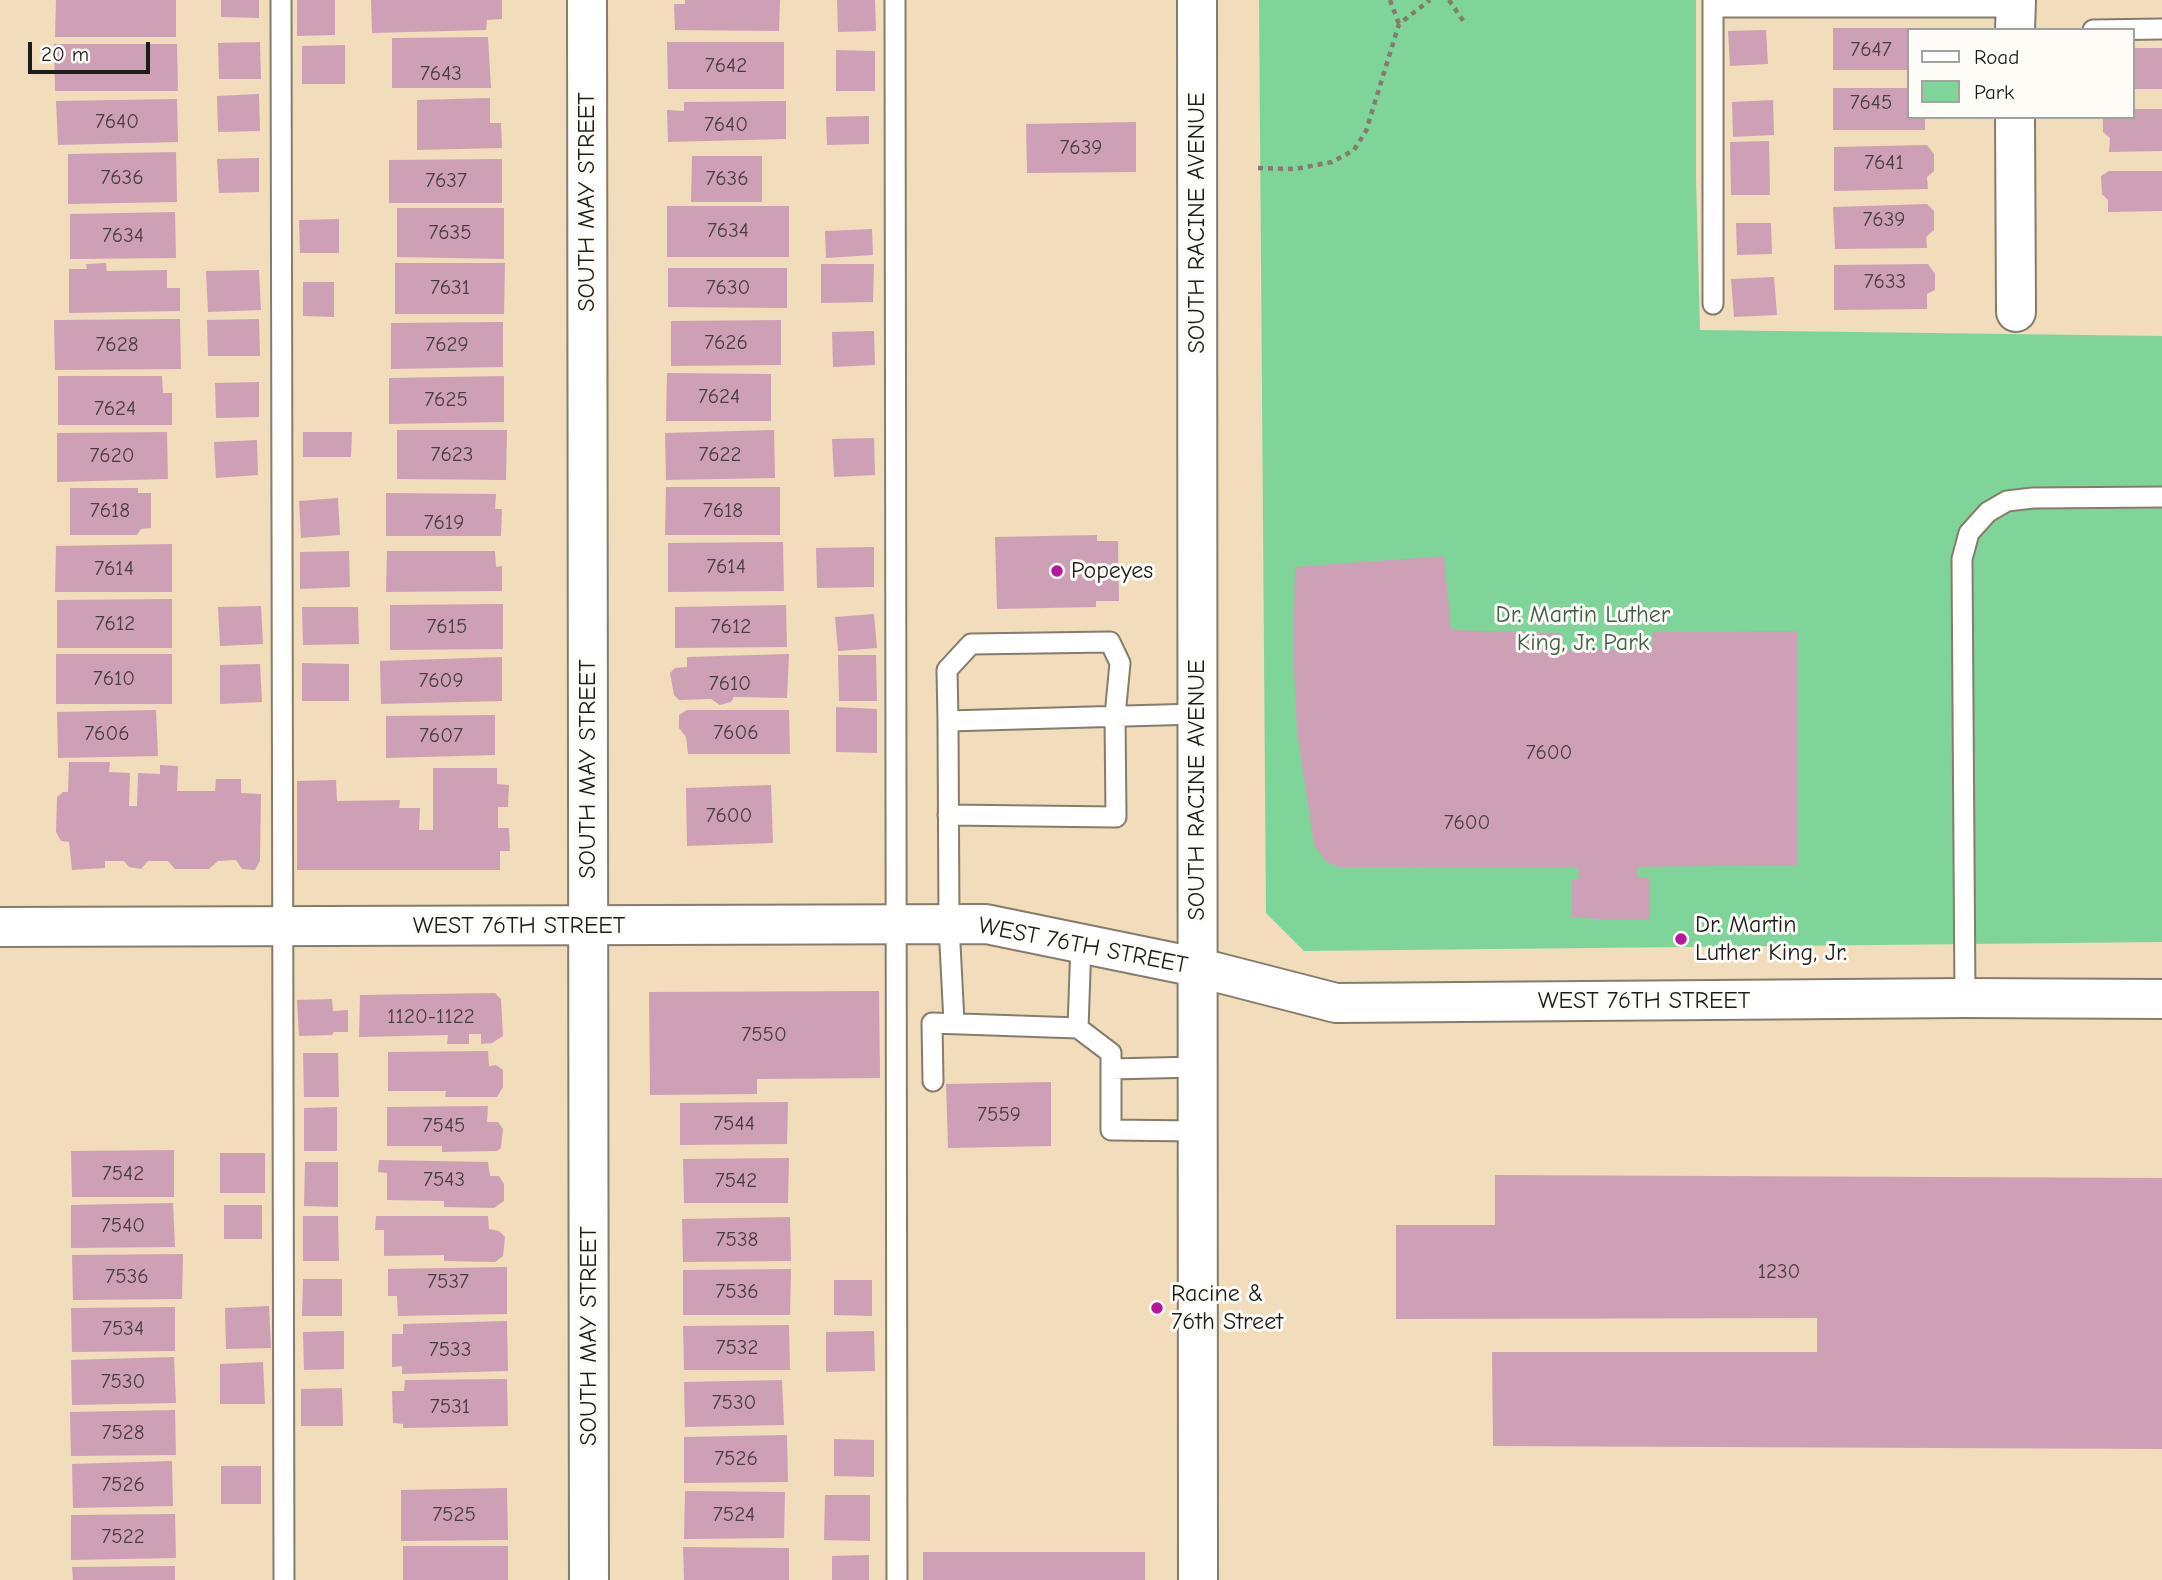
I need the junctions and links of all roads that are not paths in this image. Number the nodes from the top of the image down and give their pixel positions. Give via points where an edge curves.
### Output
1 (281, 0) edge
2 (587, 0) edge
3 (895, 0) edge
4 (1197, 0) edge
5 (1713, 4) edge
6 (2016, 12) edge
7 (2134, 29) edge
8 (2162, 29) edge
9 (2015, 119) edge
10 (1713, 304) dead end
11 (2015, 312) dead end
12 (2162, 497) edge
13 (1197, 714) junction
14 (1115, 716) junction
15 (947, 721) junction
16 (948, 815) junction
17 (588, 925) junction
18 (896, 925) junction
19 (949, 925) junction
20 (0, 927) edge
21 (283, 927) junction
22 (1081, 943) junction
23 (1196, 967) junction
24 (1965, 998) junction
25 (2162, 999) edge
26 (954, 1022) junction
27 (1078, 1028) junction
28 (1197, 1067) junction
29 (1111, 1069) junction
30 (933, 1081) dead end
31 (1197, 1130) junction
32 (284, 1580) edge
33 (589, 1580) edge
34 (897, 1580) edge
35 (1198, 1580) edge

1 - 21 lane
2 - 17 street, SOUTH MAY STREET
3 - 18 lane
4 - 13 street, SOUTH RACINE AVENUE
5 - 6 lane
5 - 10 lane
7 - 8 lane
9 - 11 street
12 - 24 lane via 2007,501 1988,512 1969,533 1962,559
13 - 14 lane
13 - 23 street, SOUTH RACINE AVENUE
14 - 15 lane
14 - 15 lane via 1120,663 1110,642 971,644 947,670
14 - 16 lane via 1116,817
15 - 16 lane
16 - 19 lane
17 - 18 street, WEST 76TH STREET
17 - 21 street, WEST 76TH STREET
17 - 33 street, SOUTH MAY STREET
18 - 19 street, WEST 76TH STREET
18 - 34 lane
19 - 22 street, WEST 76TH STREET via 986,924
19 - 26 lane
20 - 21 street, WEST 76TH STREET
21 - 32 lane
22 - 23 street, WEST 76TH STREET
22 - 27 lane
23 - 24 street, WEST 76TH STREET via 1336,1003
23 - 28 street, SOUTH RACINE AVENUE
24 - 25 street, WEST 76TH STREET
26 - 27 lane
26 - 30 lane via 932,1023
27 - 29 lane via 1111,1053
28 - 29 lane
28 - 31 street, SOUTH RACINE AVENUE
29 - 31 lane via 1111,1130
31 - 35 street, SOUTH RACINE AVENUE

